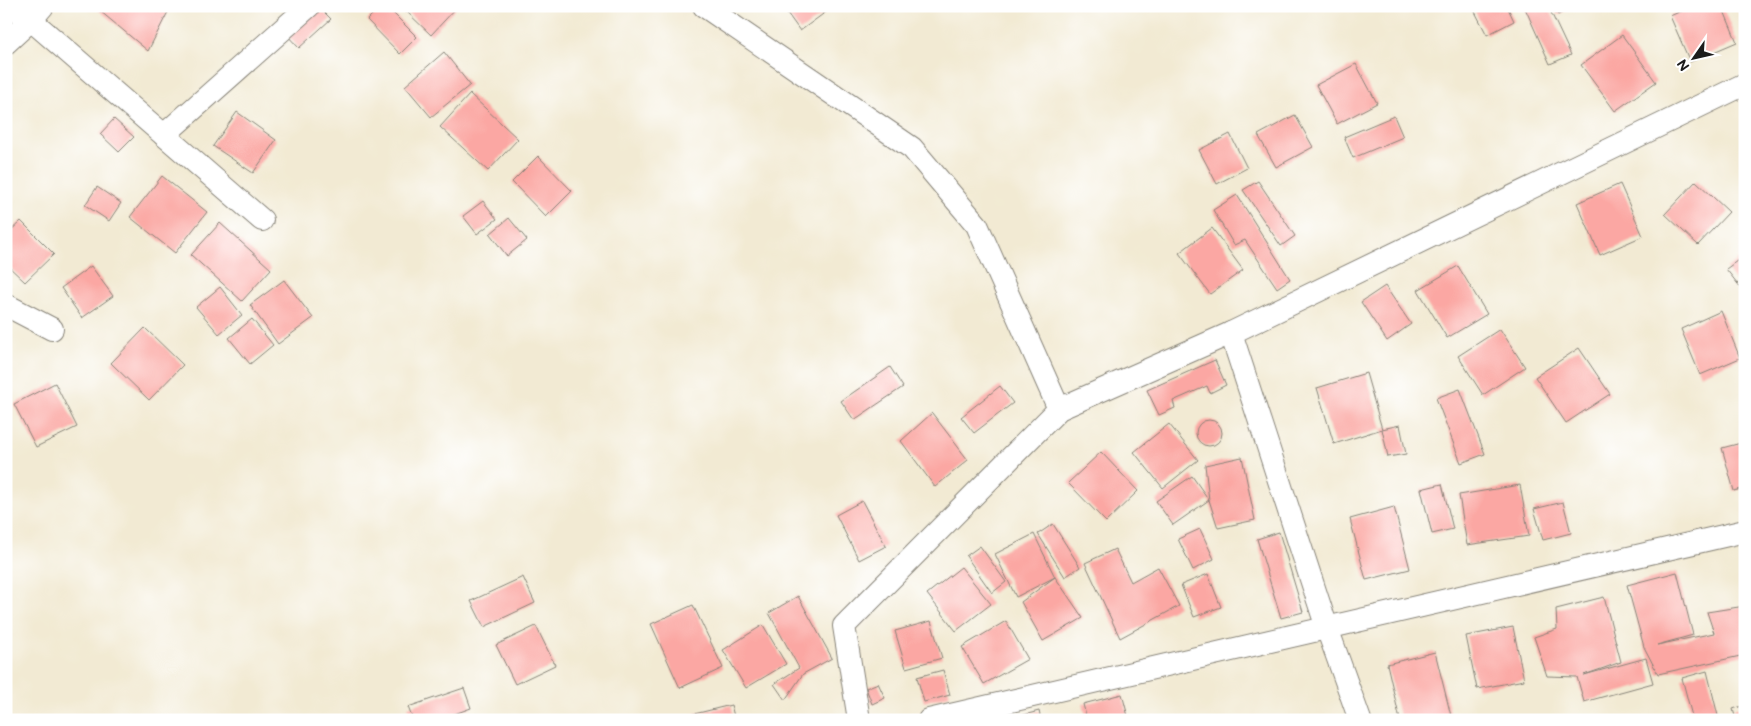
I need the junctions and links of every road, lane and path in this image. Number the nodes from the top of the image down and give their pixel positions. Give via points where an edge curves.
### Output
1 (8, 6) edge
2 (309, 6) edge
3 (704, 6) edge
4 (37, 13) edge
5 (6, 43) edge
6 (1745, 84) edge
7 (164, 135) junction
8 (262, 220) dead end
9 (6, 305) edge
10 (52, 329) dead end
11 (1231, 333) junction
12 (1059, 408) junction
13 (1745, 531) edge
14 (1328, 628) junction
15 (859, 720) edge
16 (929, 720) edge
17 (1360, 720) edge

1 - 4 street
2 - 7 street
3 - 12 street via 912,148 977,225
4 - 5 street
4 - 7 street
6 - 11 street
7 - 8 street
9 - 10 street
11 - 12 street
11 - 14 street
12 - 15 street via 844,626
13 - 14 street
14 - 16 street
14 - 17 street

